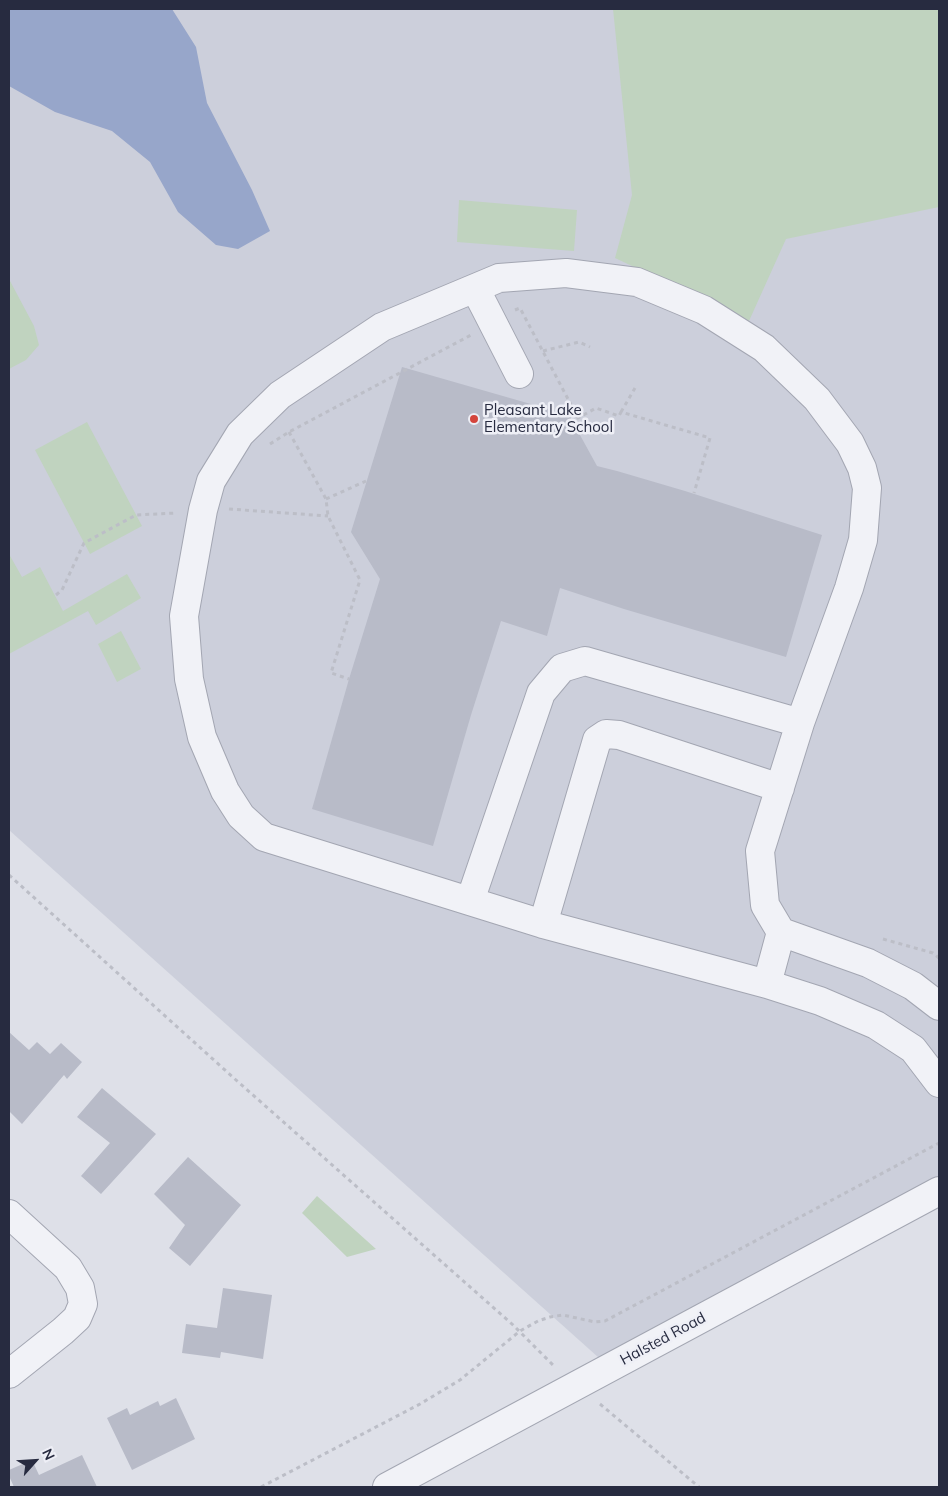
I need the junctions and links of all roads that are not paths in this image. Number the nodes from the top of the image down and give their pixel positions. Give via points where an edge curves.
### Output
1 (475, 288) junction
2 (519, 374) dead end
3 (800, 723) junction
4 (780, 788) junction
5 (470, 901) junction
6 (542, 924) junction
7 (781, 932) junction
8 (767, 984) junction
9 (939, 1006) edge
10 (939, 1083) edge
11 (939, 1191) edge
12 (9, 1214) edge
13 (9, 1374) edge
14 (387, 1487) edge

1 - 2 street
1 - 3 street via 499,278 566,274 637,282 704,310 764,348 817,399 850,443 868,488 863,540
1 - 5 street via 382,327 280,395 240,434 211,481 184,616 189,679 202,737 225,791 241,816 264,837
3 - 4 street
3 - 5 street via 585,661 562,668 541,693
4 - 6 street via 619,735 606,734 597,740
4 - 7 street via 760,851 765,905
5 - 6 street
6 - 8 street
7 - 8 street
7 - 9 street via 868,964 913,986
8 - 10 street via 820,1001 876,1025 913,1049
11 - 14 street, Halsted Road
12 - 13 street via 68,1268 80,1288 83,1304 77,1318

